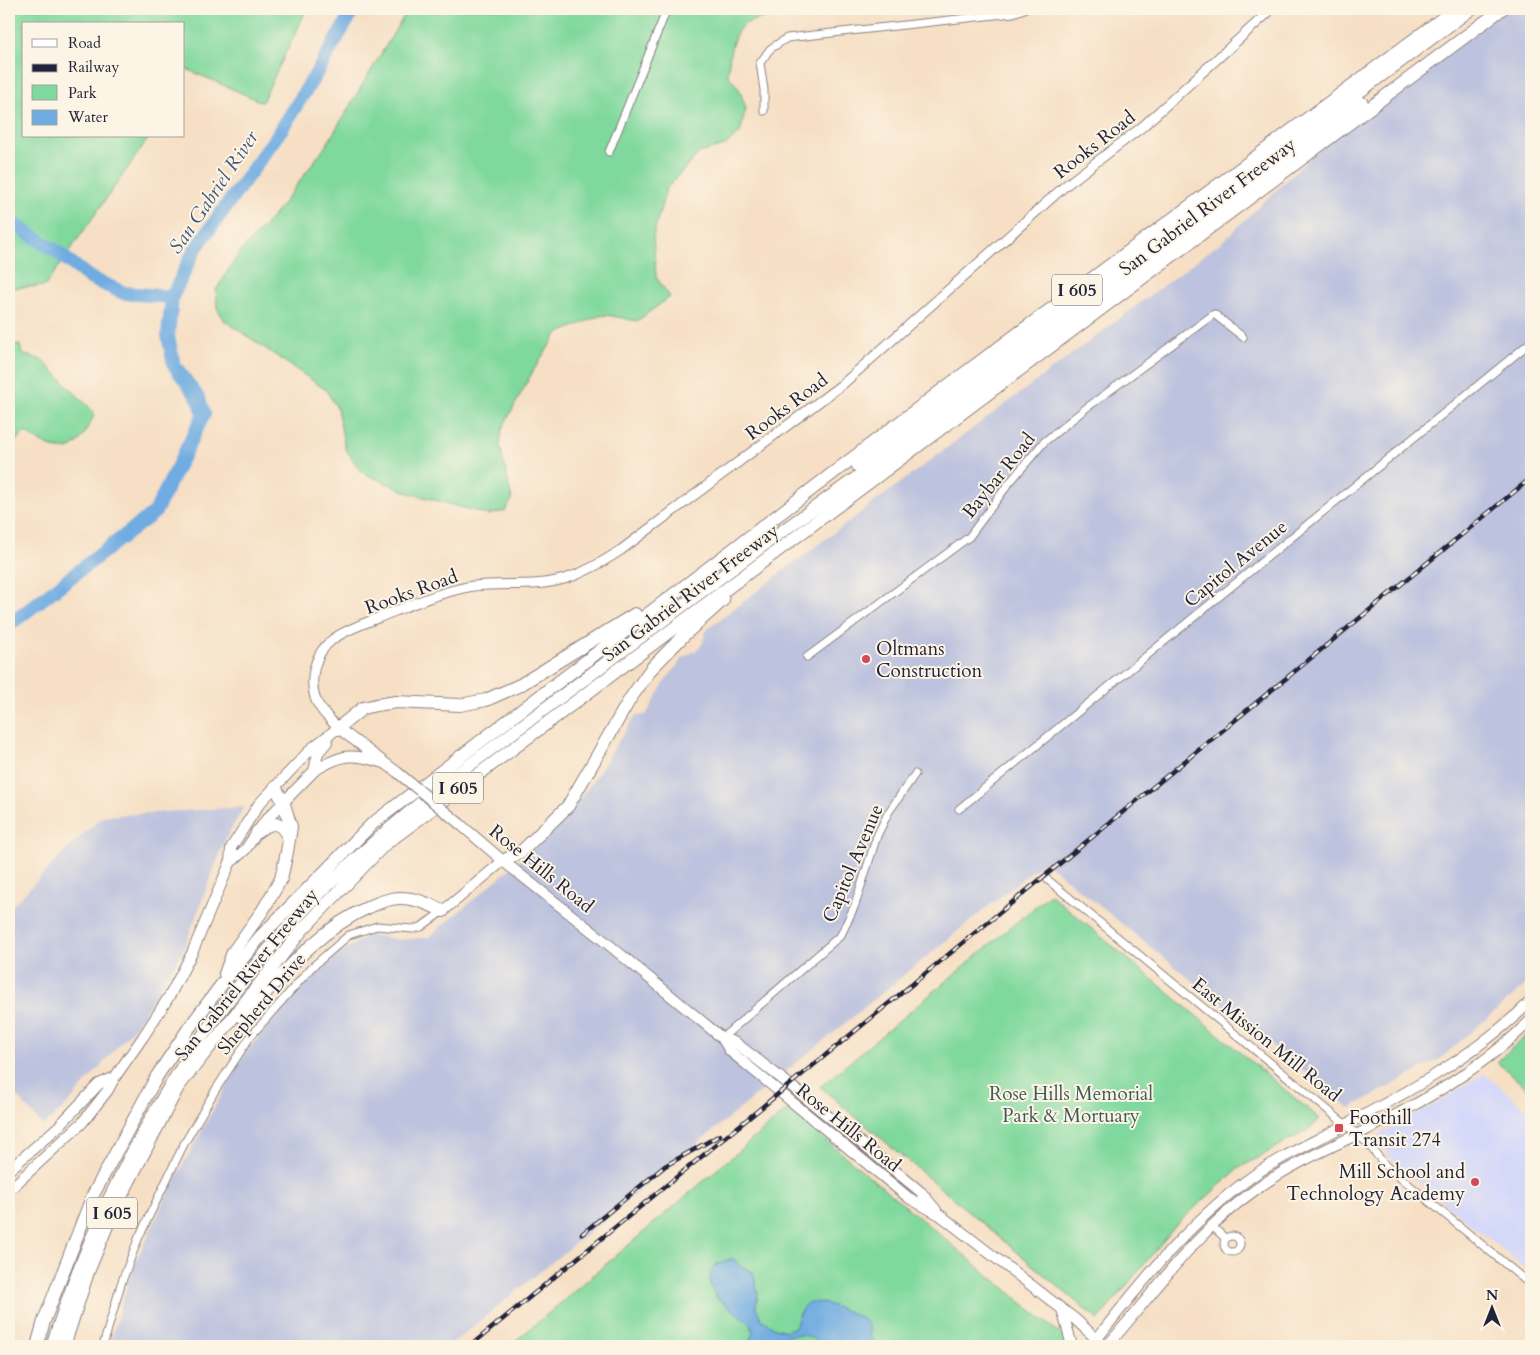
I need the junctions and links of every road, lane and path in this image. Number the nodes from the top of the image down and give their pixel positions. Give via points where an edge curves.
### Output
1 (667, 9) edge
2 (1024, 9) edge
3 (1272, 9) edge
4 (1454, 9) edge
5 (1471, 9) edge
6 (1488, 9) edge
7 (1502, 9) edge
8 (764, 111) dead end
9 (609, 152) dead end
10 (1243, 337) dead end
11 (1531, 342) edge
12 (789, 542) junction
13 (702, 573) junction
14 (595, 654) junction
15 (807, 657) dead end
16 (338, 728) junction
17 (385, 763) junction
18 (314, 771) junction
19 (915, 774) dead end
20 (275, 787) junction
21 (283, 801) junction
22 (959, 809) dead end
23 (257, 832) junction
24 (289, 839) junction
25 (503, 861) junction
26 (230, 863) junction
27 (1048, 880) dead end
28 (444, 911) junction
29 (274, 923) junction
30 (222, 984) junction
31 (1528, 1004) edge
32 (1531, 1020) edge
33 (722, 1038) junction
34 (1483, 1060) junction
35 (115, 1077) junction
36 (178, 1088) junction
37 (1346, 1125) junction
38 (1357, 1134) junction
39 (9, 1170) edge
40 (9, 1190) edge
41 (1203, 1217) junction
42 (1212, 1225) junction
43 (1224, 1237) dead end
44 (1164, 1276) junction
45 (1531, 1285) edge
46 (1062, 1309) junction
47 (1099, 1344) edge
48 (37, 1346) edge
49 (47, 1346) edge
50 (52, 1346) edge
51 (64, 1346) edge
52 (102, 1346) edge
53 (1072, 1346) edge

1 - 9 street
2 - 8 street via 1014,13 787,38 770,49 760,63
3 - 16 street, Rooks Road via 1142,128 1065,186 844,383 621,550 594,568 563,580 448,591 333,638 316,661 312,679 315,699
4 - 13 highway, San Gabriel River Freeway / I 605
5 - 14 highway via 955,392 616,649
6 - 50 highway via 480,756 350,865 298,916 244,980 170,1086 122,1171 94,1230 68,1293
7 - 12 highway, San Gabriel River Freeway / I 605
10 - 15 street, Baybar Road via 1214,314 1044,442 969,538
11 - 22 street, Capitol Avenue
12 - 25 highway via 684,635 651,669 568,806 522,851
12 - 36 highway, San Gabriel River Freeway / I 605 via 384,844 302,930
13 - 14 highway, San Gabriel River Freeway / I 605
13 - 16 highway via 520,685 486,700 460,705 396,702 376,705 363,708
14 - 29 highway, San Gabriel River Freeway / I 605 via 372,824
16 - 17 main road, Rose Hills Road
16 - 18 main road via 318,753
16 - 20 main road via 312,748
17 - 18 main road via 350,756 334,759
17 - 25 main road, Rose Hills Road, bridge
18 - 21 main road
19 - 33 street, Capitol Avenue via 880,828 855,905 840,935
20 - 21 highway
20 - 26 main road via 244,824 231,848
21 - 23 main road
21 - 24 highway via 291,827
23 - 24 highway via 272,823 284,828
23 - 26 main road via 245,850
24 - 30 highway via 281,879 264,910 233,952
25 - 28 main road, Shepherd Drive
25 - 33 main road, Rose Hills Road
26 - 35 main road via 192,953 170,995
27 - 37 street, East Mission Mill Road
28 - 36 highway via 413,899 398,898 347,918 324,934 280,978
28 - 52 street, Shepherd Drive via 421,927 378,926 349,935 311,968 250,1037 184,1144 138,1239
29 - 30 highway, San Gabriel River Freeway / I 605
29 - 49 highway via 270,941 194,1039 129,1148 76,1262
30 - 48 highway, San Gabriel River Freeway / I 605 via 158,1076 93,1196
31 - 34 main road via 1516,1022 1484,1050
31 - 37 main road via 1478,1047 1442,1072
32 - 34 main road
33 - 46 main road, Rose Hills Road via 730,1051 909,1198 940,1215
34 - 38 main road via 1425,1099
35 - 39 main road via 99,1084 59,1126
35 - 40 main road via 82,1123
36 - 51 highway, San Gabriel River Freeway / I 605 via 111,1216 88,1272
37 - 38 street, East Mission Mill Road
37 - 41 main road via 1283,1157
38 - 42 main road via 1289,1167 1254,1190
38 - 45 street, East Mission Mill Road via 1386,1166
41 - 44 main road via 1165,1263
41 - 47 main road via 1156,1267
42 - 43 street
42 - 44 main road
44 - 47 main road
46 - 47 main road, Rose Hills Road
46 - 53 main road

